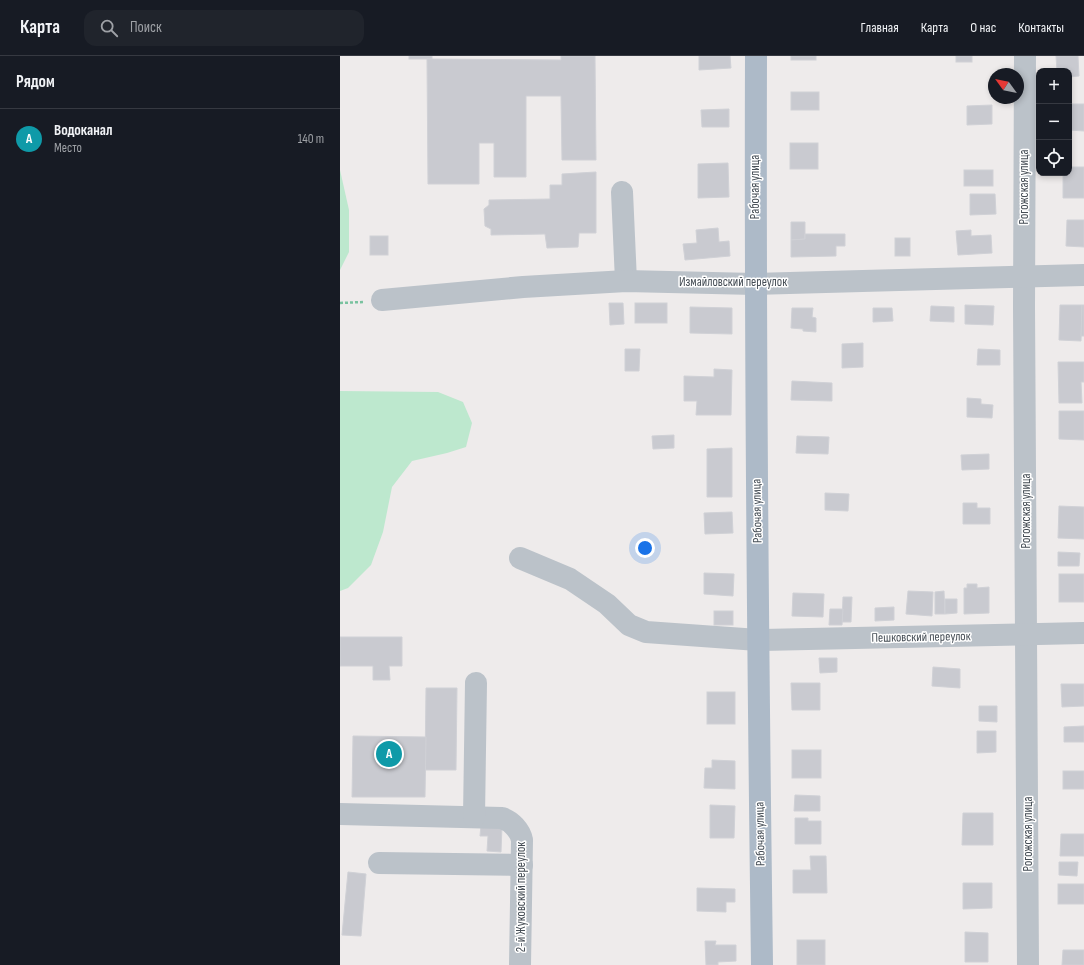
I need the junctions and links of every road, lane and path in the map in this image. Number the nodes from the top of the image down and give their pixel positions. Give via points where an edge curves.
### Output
1 (756, 56) edge
2 (1025, 56) edge
3 (622, 192) dead end
4 (1084, 275) edge
5 (1024, 277) junction
6 (626, 281) junction
7 (755, 284) junction
8 (382, 300) joint
9 (340, 303) edge
10 (520, 558) dead end
11 (1084, 633) edge
12 (1026, 634) junction
13 (758, 640) junction
14 (476, 683) dead end
15 (340, 814) edge
16 (474, 817) junction
17 (379, 863) dead end
18 (522, 864) junction
19 (520, 965) edge
20 (762, 965) edge
21 (1028, 965) edge

1 - 7 main road, Рабочая улица
2 - 5 street, Рогожская улица
3 - 6 street
4 - 5 street, Измайловский переулок
5 - 7 street, Измайловский переулок
5 - 12 street, Рогожская улица
6 - 7 street, Измайловский переулок
6 - 8 street, Измайловский переулок
7 - 13 main road, Рабочая улица
8 - 9 path
10 - 13 street, Пешковский переулок via 570,579 607,604 629,625 646,632
11 - 12 street, Пешковский переулок
12 - 13 street, Пешковский переулок
12 - 21 street, Рогожская улица
13 - 20 main road, Рабочая улица
14 - 16 street
15 - 16 street
16 - 18 street, 2-й Жуковский переулок via 504,819 517,829 522,840
17 - 18 street
18 - 19 street, 2-й Жуковский переулок

